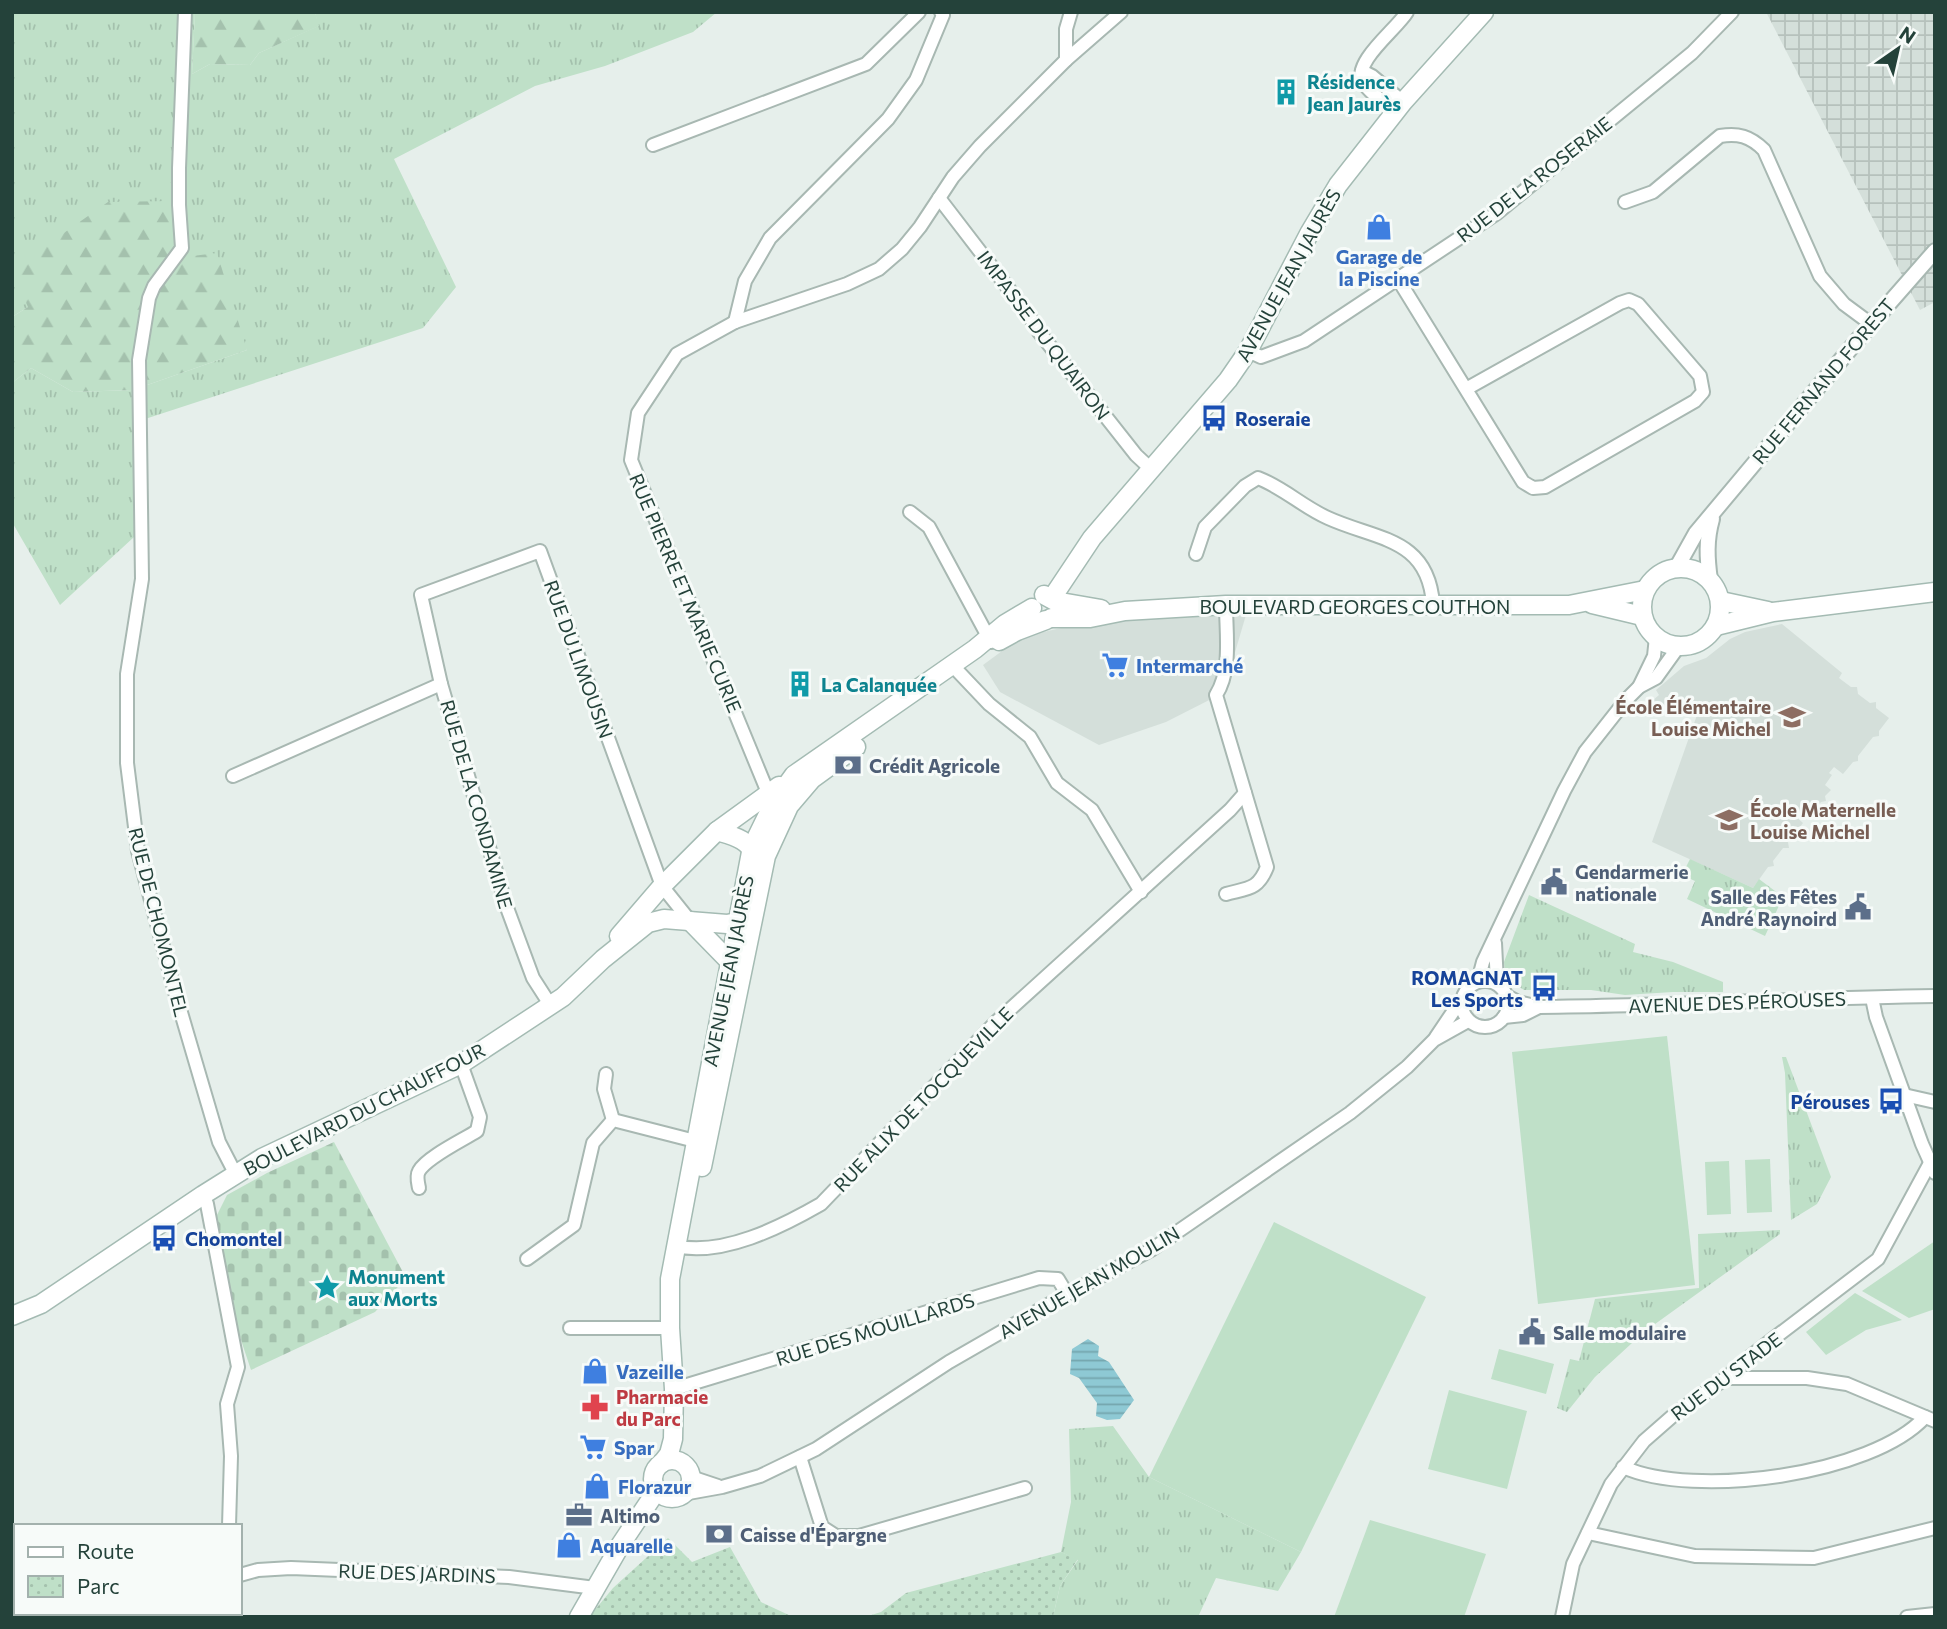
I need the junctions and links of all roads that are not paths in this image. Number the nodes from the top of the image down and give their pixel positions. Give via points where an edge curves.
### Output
1 (185, 12) edge
2 (919, 12) edge
3 (941, 12) edge
4 (1071, 12) edge
5 (1121, 12) edge
6 (1408, 12) edge
7 (1484, 12) edge
8 (1732, 12) edge
9 (1066, 60) junction
10 (1400, 107) junction
11 (653, 145) dead end
12 (939, 198) junction
13 (1625, 202) dead end
14 (1935, 251) edge
15 (1398, 279) junction
16 (736, 322) junction
17 (1871, 324) junction
18 (1248, 351) junction
19 (1466, 389) junction
20 (1151, 470) junction
21 (910, 512) dead end
22 (1714, 512) junction
23 (1092, 538) junction
24 (1196, 554) dead end
25 (1071, 567) junction
26 (1677, 567) junction
27 (1710, 580) junction
28 (1645, 590) junction
29 (1935, 592) edge
30 (421, 595) joint
31 (1721, 601) junction
32 (1585, 603) junction
33 (1433, 604) junction
34 (1226, 605) junction
35 (1047, 607) junction
36 (1093, 608) junction
37 (1125, 611) junction
38 (1773, 612) junction
39 (1642, 616) junction
40 (1716, 626) junction
41 (1656, 638) junction
42 (991, 641) junction
43 (1679, 646) junction
44 (955, 668) junction
45 (441, 684) junction
46 (1639, 687) junction
47 (233, 776) dead end
48 (1245, 793) junction
49 (777, 802) junction
50 (717, 831) junction
51 (759, 851) junction
52 (662, 886) junction
53 (1141, 892) junction
54 (1226, 894) dead end
55 (754, 913) junction
56 (690, 921) junction
57 (737, 922) junction
58 (1495, 939) junction
59 (603, 959) junction
60 (729, 961) junction
61 (1478, 981) junction
62 (1497, 983) junction
63 (1507, 996) junction
64 (1935, 996) edge
65 (1872, 998) junction
66 (1461, 1000) junction
67 (551, 1006) junction
68 (1539, 1007) junction
69 (1504, 1017) junction
70 (1468, 1021) junction
71 (1434, 1040) junction
72 (461, 1064) junction
73 (606, 1074) dead end
74 (1904, 1095) junction
75 (1935, 1102) edge
76 (613, 1120) junction
77 (701, 1143) junction
78 (1932, 1168) edge
79 (235, 1173) junction
80 (419, 1188) dead end
81 (203, 1195) junction
82 (680, 1247) junction
83 (527, 1259) dead end
84 (1067, 1294) junction
85 (12, 1317) edge
86 (570, 1328) dead end
87 (670, 1328) junction
88 (1726, 1378) junction
89 (676, 1389) junction
90 (1930, 1419) edge
91 (800, 1457) junction
92 (662, 1463) junction
93 (1623, 1467) junction
94 (686, 1469) junction
95 (722, 1487) junction
96 (1025, 1488) dead end
97 (657, 1490) junction
98 (683, 1494) junction
99 (229, 1524) edge
100 (1935, 1528) edge
101 (1588, 1533) junction
102 (242, 1574) edge
103 (598, 1584) junction
104 (1935, 1614) edge
105 (579, 1617) edge
106 (1562, 1617) edge
107 (1907, 1617) edge

1 - 79 street, RUE DE CHOMONTEL via 179,180 182,248 149,298 139,360 142,579 127,674 127,763 138,851 175,992 216,1129
2 - 11 street via 866,64
3 - 16 street via 916,80 888,119 770,238 745,281
4 - 9 street
5 - 9 street, RUE PIERRE ET MARIE CURIE
6 - 10 street via 1365,60 1362,71
7 - 10 main road, AVENUE JEAN JAURÈS
8 - 15 street, RUE DE LA ROSERAIE via 1692,53 1497,213
9 - 12 street, RUE PIERRE ET MARIE CURIE via 980,146
10 - 18 main road, AVENUE JEAN JAURÈS via 1339,185
12 - 16 street, RUE PIERRE ET MARIE CURIE via 902,249 879,269 847,285
12 - 20 street, IMPASSE DU QUAIRON via 1039,332
13 - 17 street via 1653,192 1720,136 1746,136 1764,150 1820,276 1844,304
14 - 17 street, RUE FERNAND FOREST
15 - 18 street, RUE DE LA ROSERAIE via 1304,341 1261,357
15 - 19 street
16 - 49 street, RUE PIERRE ET MARIE CURIE via 677,354 638,412 631,460
17 - 22 street, RUE FERNAND FOREST
18 - 20 main road, AVENUE JEAN JAURÈS
19 - 19 street via 1523,482 1533,488 1545,487 1695,401 1703,392 1700,376 1638,304 1629,300
20 - 23 main road, AVENUE JEAN JAURÈS
21 - 42 street via 929,527
22 - 26 street, RUE FERNAND FOREST
22 - 27 street, RUE FERNAND FOREST via 1707,534
23 - 25 main road, AVENUE JEAN JAURÈS
23 - 35 main road, AVENUE JEAN JAURÈS via 1063,562 1052,578
24 - 33 street via 1205,527 1258,478 1330,519 1397,543 1416,558 1430,582
25 - 35 main road, AVENUE JEAN JAURÈS
25 - 36 main road via 1073,586
26 - 27 main road via 1701,572
26 - 28 main road via 1664,571
27 - 31 main road
28 - 32 main road, BOULEVARD GEORGES COUTHON
28 - 39 main road
29 - 38 main road
30 - 45 street, RUE DE LA CONDAMINE
30 - 52 street, RUE DU LIMOUSIN via 540,551
31 - 38 main road
31 - 40 main road
32 - 33 main road, BOULEVARD GEORGES COUTHON
32 - 39 main road, BOULEVARD GEORGES COUTHON
33 - 34 main road, BOULEVARD GEORGES COUTHON
34 - 37 main road, BOULEVARD GEORGES COUTHON
34 - 48 street via 1228,654 1216,695
35 - 36 main road, BOULEVARD GEORGES COUTHON
35 - 37 main road, BOULEVARD GEORGES COUTHON via 1090,618
35 - 42 main road, AVENUE JEAN JAURÈS
36 - 37 main road, BOULEVARD GEORGES COUTHON
38 - 40 main road
39 - 41 main road
40 - 43 main road via 1700,642
41 - 43 main road
41 - 46 street via 1654,656
42 - 44 main road, AVENUE JEAN JAURÈS
43 - 46 street via 1656,678
44 - 49 main road, AVENUE JEAN JAURÈS
44 - 49 main road, AVENUE JEAN JAURÈS via 794,775
44 - 53 street via 1030,737 1057,783 1092,810
45 - 47 street
45 - 67 street, RUE DE LA CONDAMINE via 506,905 533,978
46 - 58 street via 1580,760
48 - 53 street, RUE ALIX DE TOCQUEVILLE
48 - 54 street via 1267,867 1256,886
49 - 50 main road
49 - 51 main road, AVENUE JEAN JAURÈS
50 - 51 main road
50 - 52 main road
51 - 55 main road, AVENUE JEAN JAURÈS
51 - 57 main road, AVENUE JEAN JAURÈS
52 - 56 street
52 - 59 main road
53 - 82 street, RUE ALIX DE TOCQUEVILLE via 995,1023 821,1204 738,1242 713,1249
55 - 57 main road
55 - 77 main road, AVENUE JEAN JAURÈS
56 - 57 main road
56 - 59 main road via 648,923
56 - 60 main road
57 - 60 main road, AVENUE JEAN JAURÈS
58 - 61 street
58 - 62 street
59 - 67 main road, BOULEVARD DU CHAUFFOUR
60 - 77 main road, AVENUE JEAN JAURÈS
61 - 62 street
61 - 66 street
62 - 63 street
63 - 68 street, AVENUE DES PÉROUSES
63 - 69 street
64 - 65 street, AVENUE DES PÉROUSES
65 - 68 street, AVENUE DES PÉROUSES
65 - 74 street
66 - 70 street
66 - 71 street, AVENUE JEAN MOULIN
67 - 72 main road, BOULEVARD DU CHAUFFOUR
68 - 69 street, AVENUE DES PÉROUSES
69 - 70 street via 1483,1027
70 - 71 street, AVENUE JEAN MOULIN
71 - 84 street, AVENUE JEAN MOULIN via 1350,1113 1252,1181 1152,1250
72 - 79 main road, BOULEVARD DU CHAUFFOUR
72 - 80 street via 480,1117 477,1131 427,1163 419,1171
73 - 76 street via 604,1089
74 - 75 street
74 - 78 street
76 - 77 street
76 - 83 street via 593,1143 574,1225
77 - 82 main road, AVENUE JEAN JAURÈS
78 - 88 street, RUE DU STADE via 1878,1259
79 - 81 main road, BOULEVARD DU CHAUFFOUR
81 - 85 main road, BOULEVARD DU CHAUFFOUR via 41,1304
81 - 99 street via 238,1367 227,1404
82 - 87 main road, AVENUE JEAN JAURÈS via 670,1279
82 - 89 main road, AVENUE JEAN JAURÈS
84 - 89 street, RUE DES MOUILLARDS via 1058,1279 1039,1278
84 - 91 street, AVENUE JEAN MOULIN
86 - 87 street
87 - 89 main road, AVENUE JEAN JAURÈS
88 - 90 street via 1807,1378 1847,1384
88 - 93 street, RUE DU STADE via 1676,1412
89 - 92 main road, AVENUE JEAN JAURÈS via 673,1439
89 - 94 main road, AVENUE JEAN JAURÈS
90 - 93 street via 1885,1446 1786,1475 1688,1480 1640,1475
91 - 95 street, AVENUE JEAN MOULIN
91 - 96 street via 822,1527 836,1536 859,1535
92 - 94 main road via 671,1460
92 - 97 main road via 653,1476
93 - 101 street, RUE DU STADE
94 - 95 street
94 - 98 main road via 689,1487
95 - 98 street, AVENUE JEAN MOULIN
97 - 98 main road via 668,1497
97 - 103 main road
100 - 101 street via 1814,1558 1695,1556
101 - 106 street, RUE DU STADE via 1573,1564
102 - 103 street, RUE DES JARDINS via 291,1568
103 - 105 main road
104 - 107 street

